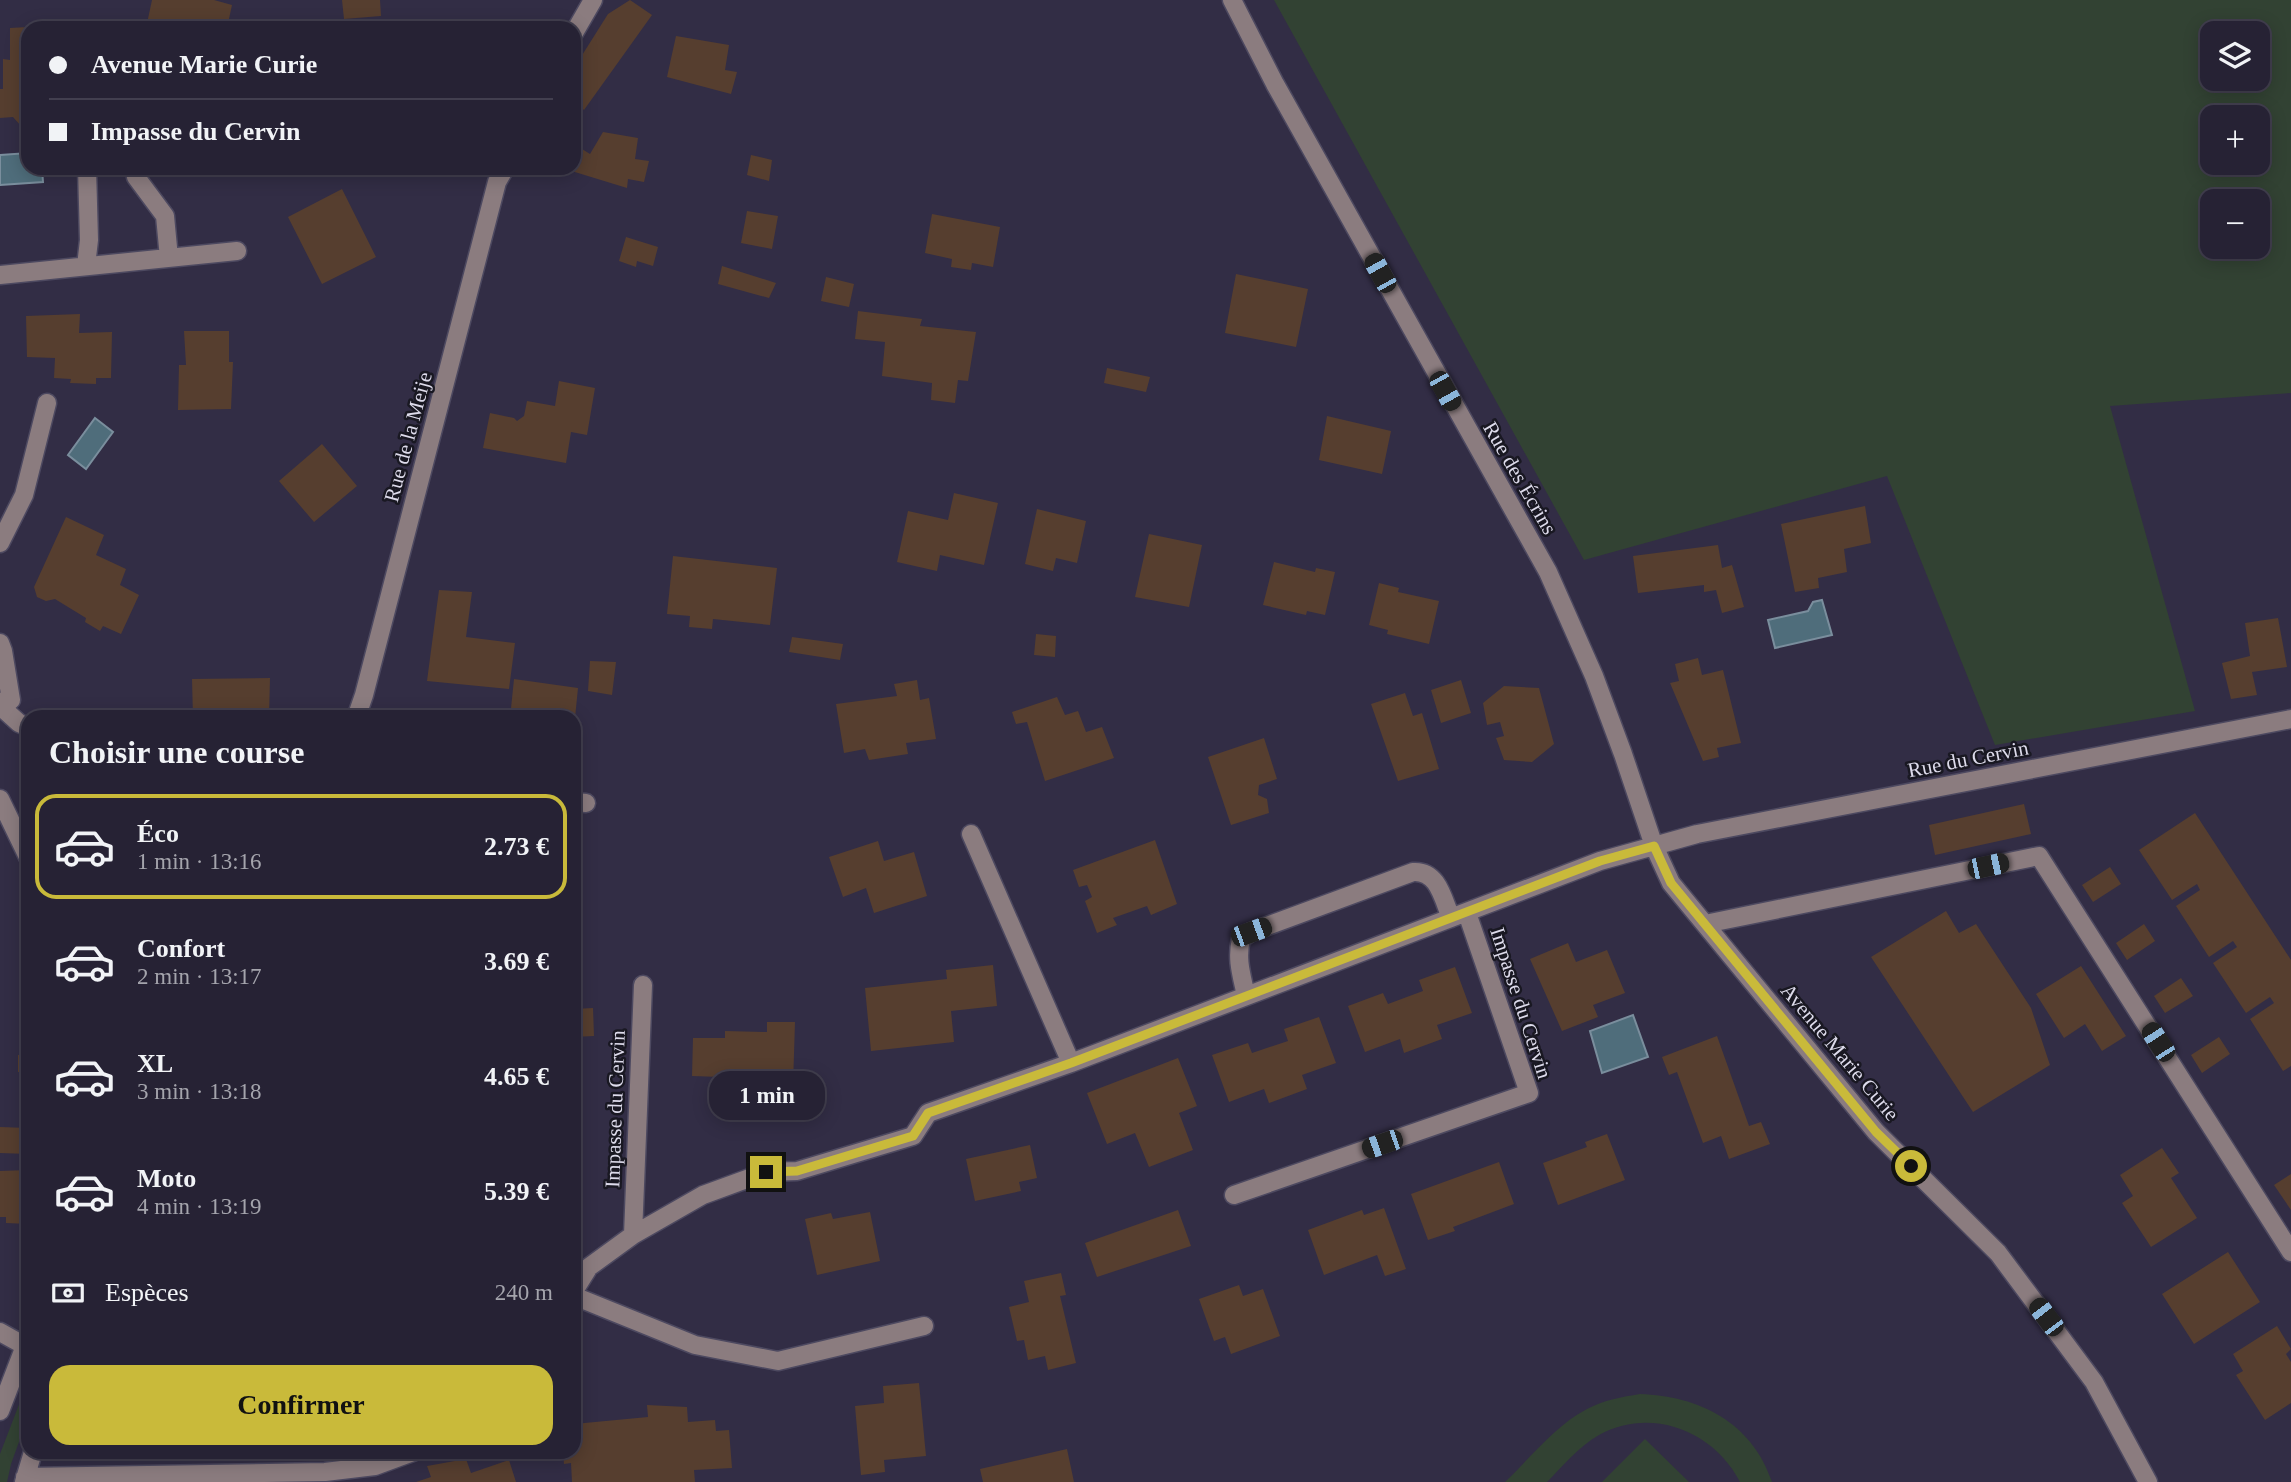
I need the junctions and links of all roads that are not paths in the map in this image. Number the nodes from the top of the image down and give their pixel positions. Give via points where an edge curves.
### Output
1 (593, 0) edge
2 (1232, 0) edge
3 (581, 21) edge
4 (87, 175) edge
5 (136, 175) edge
6 (501, 175) edge
7 (237, 251) dead end
8 (169, 258) junction
9 (86, 266) junction
10 (0, 275) edge
11 (47, 403) dead end
12 (0, 543) edge
13 (0, 643) edge
14 (0, 704) edge
15 (359, 710) edge
16 (2291, 719) edge
17 (21, 724) edge
18 (0, 799) edge
19 (4, 817) edge
20 (971, 834) dead end
21 (21, 845) edge
22 (1654, 846) junction
23 (1459, 916) junction
24 (1705, 924) junction
25 (643, 985) dead end
26 (1246, 996) junction
27 (1071, 1063) junction
28 (1234, 1195) dead end
29 (633, 1235) junction
30 (2291, 1251) edge
31 (581, 1267) edge
32 (581, 1297) edge
33 (924, 1326) dead end
34 (0, 1332) edge
35 (21, 1340) edge
36 (21, 1355) edge
37 (0, 1411) edge
38 (31, 1459) edge
39 (394, 1459) edge
40 (25, 1480) edge
41 (2148, 1482) edge

1 - 3 street
2 - 22 street, Rue des Écrins via 1281,96 1548,572 1594,676
4 - 9 street
5 - 8 street via 165,216
6 - 15 street, Rue de la Meije
7 - 8 street
8 - 9 street
9 - 10 street
11 - 12 street via 24,495
13 - 14 street via 11,701
14 - 17 street
16 - 22 street, Rue du Cervin
18 - 19 street
19 - 21 street
20 - 27 street
22 - 23 street, Impasse du Cervin via 1600,861
22 - 24 street, Avenue Marie Curie via 1671,883
23 - 26 street, Impasse du Cervin
23 - 26 street via 1423,871 1251,932 1241,939 1238,951
23 - 28 street, Impasse du Cervin via 1529,1093
24 - 30 street via 2039,856
24 - 41 street, Avenue Marie Curie via 1876,1132 1998,1253 2094,1382
25 - 29 street, Impasse du Cervin
26 - 27 street, Impasse du Cervin
27 - 29 street, Impasse du Cervin via 928,1113 913,1136 797,1171 766,1172 703,1195
29 - 31 street, Impasse du Cervin
32 - 33 street, Impasse du Cervin via 695,1345 778,1361
34 - 35 street
36 - 37 street
38 - 40 street
39 - 40 street via 325,1472

